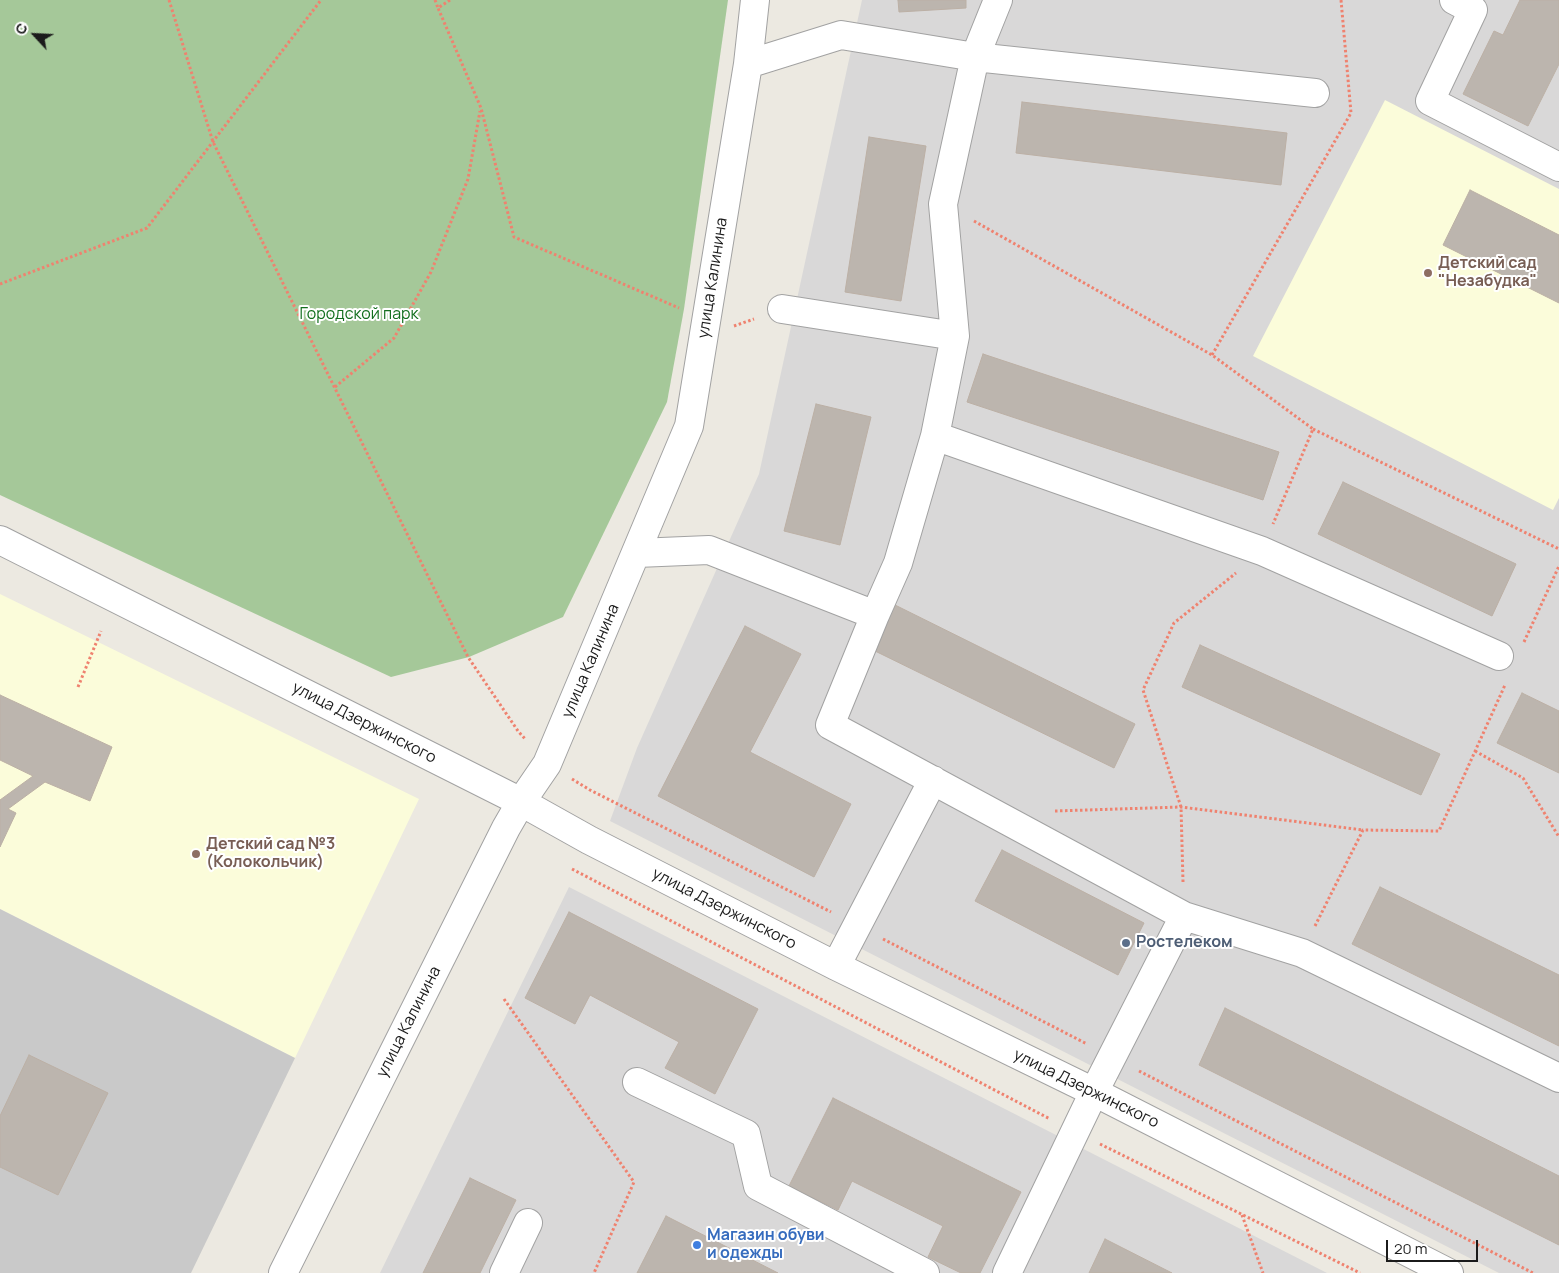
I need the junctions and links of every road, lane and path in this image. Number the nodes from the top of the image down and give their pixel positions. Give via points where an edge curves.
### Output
1 (169, 0) edge
2 (322, 0) edge
3 (436, 0) edge
4 (450, 0) edge
5 (755, 0) edge
6 (998, 0) edge
7 (1341, 0) edge
8 (1454, 0) edge
9 (438, 8) junction
10 (975, 57) junction
11 (748, 64) junction
12 (1314, 93) dead end
13 (481, 108) junction
14 (213, 142) junction
15 (1559, 168) edge
16 (943, 204) junction
17 (0, 284) edge
18 (782, 309) joint
19 (955, 336) junction
20 (704, 337) junction
21 (1212, 356) junction
22 (335, 387) junction
23 (1313, 429) junction
24 (935, 436) junction
25 (0, 540) edge
26 (1559, 549) edge
27 (1262, 551) junction
28 (637, 553) junction
29 (1559, 566) edge
30 (874, 615) junction
31 (101, 631) dead end
32 (1510, 661) junction
33 (78, 687) dead end
34 (1475, 751) junction
35 (547, 764) junction
36 (933, 780) junction
37 (521, 802) junction
38 (1181, 807) junction
39 (1052, 811) dead end
40 (1362, 830) junction
41 (1559, 837) edge
42 (572, 869) dead end
43 (1184, 916) junction
44 (857, 925) junction
45 (1302, 953) junction
46 (836, 966) junction
47 (504, 999) dead end
48 (1112, 1057) junction
49 (1559, 1078) edge
50 (637, 1082) dead end
51 (1094, 1092) junction
52 (1075, 1132) junction
53 (1242, 1214) junction
54 (528, 1223) dead end
55 (283, 1273) edge
56 (504, 1273) edge
57 (594, 1273) edge
58 (925, 1273) edge
59 (1007, 1273) edge
60 (1263, 1273) edge
61 (1360, 1273) edge
62 (1449, 1273) edge
63 (1533, 1273) edge

1 - 14 path
2 - 14 path
3 - 9 path
4 - 9 path
5 - 11 street, улица Калинина
6 - 10 street
7 - 21 path via 1351,113
8 - 15 street via 1473,10 1430,101
9 - 13 path
10 - 11 street via 840,35
10 - 12 street
10 - 16 street
11 - 20 street, улица Калинина
13 - 20 path via 514,237 684,309
13 - 22 path via 468,179 431,272 394,338
14 - 17 path via 147,228
14 - 22 path
16 - 19 street
16 - 21 path
18 - 19 street
18 - 20 path
19 - 24 street
20 - 28 street, улица Калинина via 689,426
21 - 23 path
22 - 35 path via 468,657 518,731
23 - 26 path
23 - 27 path
24 - 27 street
24 - 30 street via 898,563
25 - 37 street, улица Дзержинского
27 - 32 street
27 - 38 path via 1174,623 1143,690
28 - 30 street via 709,550
28 - 35 street, улица Калинина
29 - 32 path
30 - 36 street via 830,725
31 - 33 path
32 - 34 path
34 - 40 path via 1439,830
34 - 41 path via 1523,778
35 - 37 street, улица Калинина
35 - 44 path via 590,790
36 - 43 street
36 - 44 street
37 - 46 street, улица Дзержинского
37 - 55 street, улица Калинина
38 - 39 path
38 - 40 path
38 - 43 path
40 - 45 path
42 - 52 path
43 - 45 street
43 - 48 street
44 - 46 street
44 - 48 path
45 - 49 street
46 - 51 street, улица Дзержинского
47 - 57 path via 634,1182
48 - 51 street
48 - 63 path
50 - 58 street via 746,1134 758,1186
51 - 52 street
51 - 62 street, улица Дзержинского
52 - 53 path
52 - 59 street
53 - 60 path
53 - 61 path
54 - 56 street

